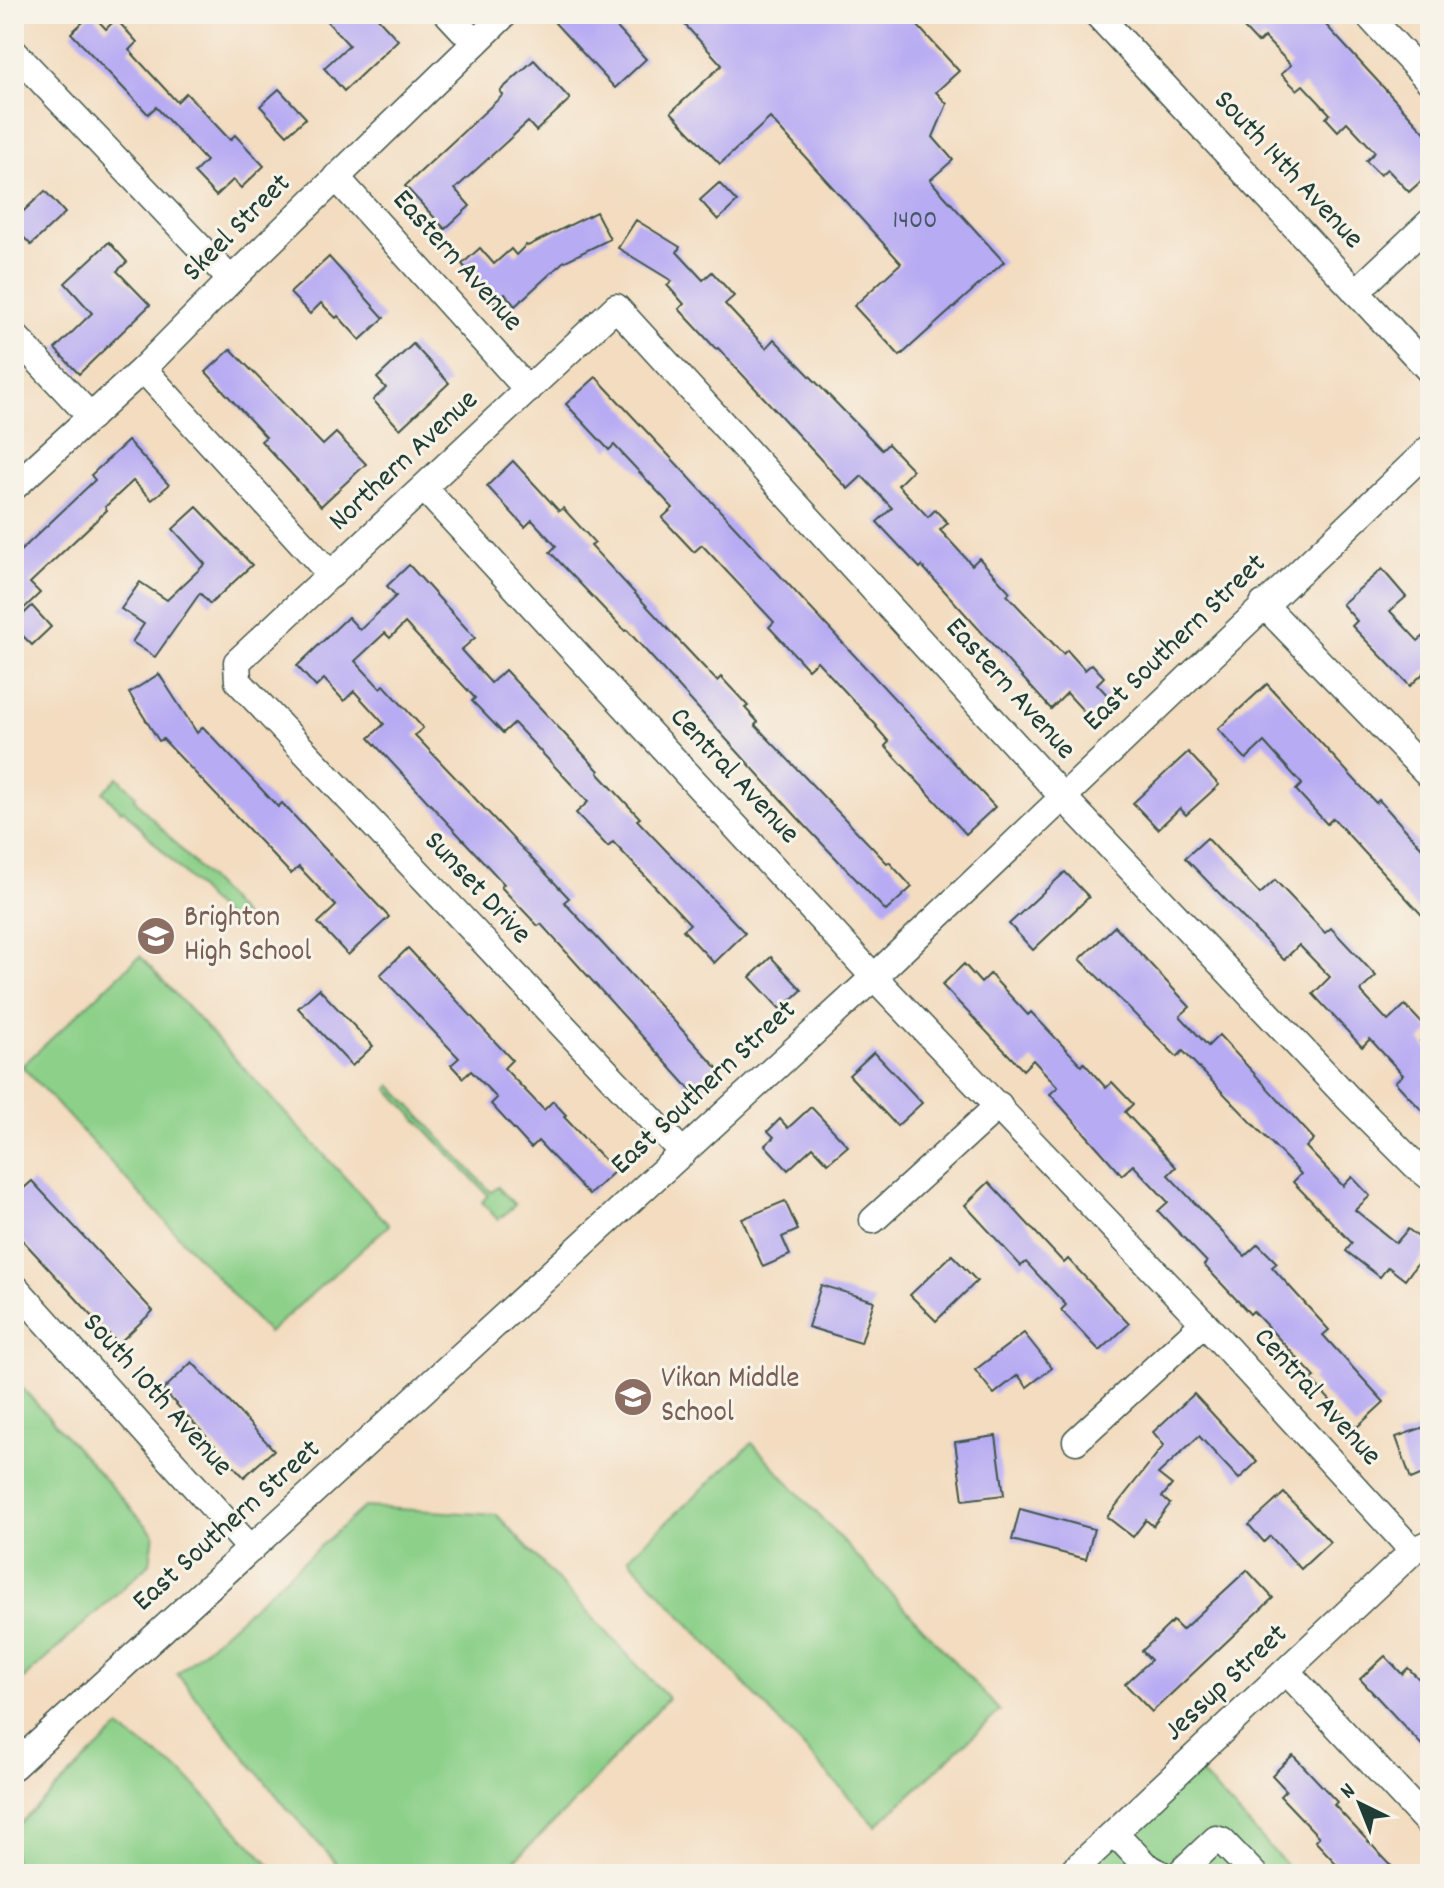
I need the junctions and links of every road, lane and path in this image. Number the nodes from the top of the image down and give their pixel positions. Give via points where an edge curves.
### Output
1 (448, 14) edge
2 (505, 14) edge
3 (1097, 14) edge
4 (1367, 14) edge
5 (475, 43) junction
6 (14, 52) edge
7 (1430, 82) edge
8 (336, 177) junction
9 (1430, 222) edge
10 (231, 280) junction
11 (1356, 292) junction
12 (616, 307) joint
13 (14, 335) edge
14 (143, 369) junction
15 (1430, 371) edge
16 (528, 390) junction
17 (91, 417) junction
18 (1430, 448) edge
19 (14, 487) edge
20 (424, 488) junction
21 (331, 575) junction
22 (1263, 604) junction
23 (237, 662) joint
24 (1430, 776) edge
25 (1062, 796) junction
26 (874, 977) junction
27 (999, 1105) junction
28 (683, 1153) junction
29 (1430, 1177) edge
30 (873, 1220) dead end
31 (14, 1286) edge
32 (1204, 1323) junction
33 (1076, 1441) dead end
34 (1422, 1547) edge
35 (251, 1549) junction
36 (1286, 1671) junction
37 (14, 1766) edge
38 (1430, 1825) edge
39 (1115, 1833) junction
40 (1070, 1874) edge
41 (1161, 1874) edge
42 (1179, 1874) edge
43 (1254, 1874) edge

1 - 5 street
2 - 5 street, Skeel Street
3 - 11 street, South 14th Avenue
4 - 7 street
5 - 8 street, Skeel Street
6 - 10 street
8 - 10 street, Skeel Street
8 - 16 street, Eastern Avenue
9 - 11 street
10 - 14 street, Skeel Street
11 - 15 street, South 14th Avenue
12 - 16 street, Northern Avenue
12 - 25 street, Eastern Avenue
13 - 17 street
14 - 17 street, Skeel Street
14 - 21 street
16 - 20 street, Northern Avenue
17 - 19 street, Skeel Street
18 - 22 street, East Southern Street
20 - 21 street, Northern Avenue
20 - 26 street, Central Avenue
21 - 23 street, Northern Avenue
22 - 24 street
22 - 25 street, East Southern Street
23 - 28 street, Sunset Drive via 238,681
25 - 26 street, East Southern Street
25 - 29 street, Eastern Avenue via 1350,1100
26 - 27 street, Central Avenue
26 - 28 street, East Southern Street
27 - 30 street
27 - 32 street, Central Avenue
28 - 35 street, East Southern Street
31 - 35 street, South 10th Avenue
32 - 33 street
32 - 34 street, Central Avenue
34 - 36 street, Jessup Street
35 - 37 street, East Southern Street
36 - 38 street
36 - 39 street, Jessup Street
39 - 40 street, Jessup Street
39 - 41 street
42 - 43 street via 1216,1839

